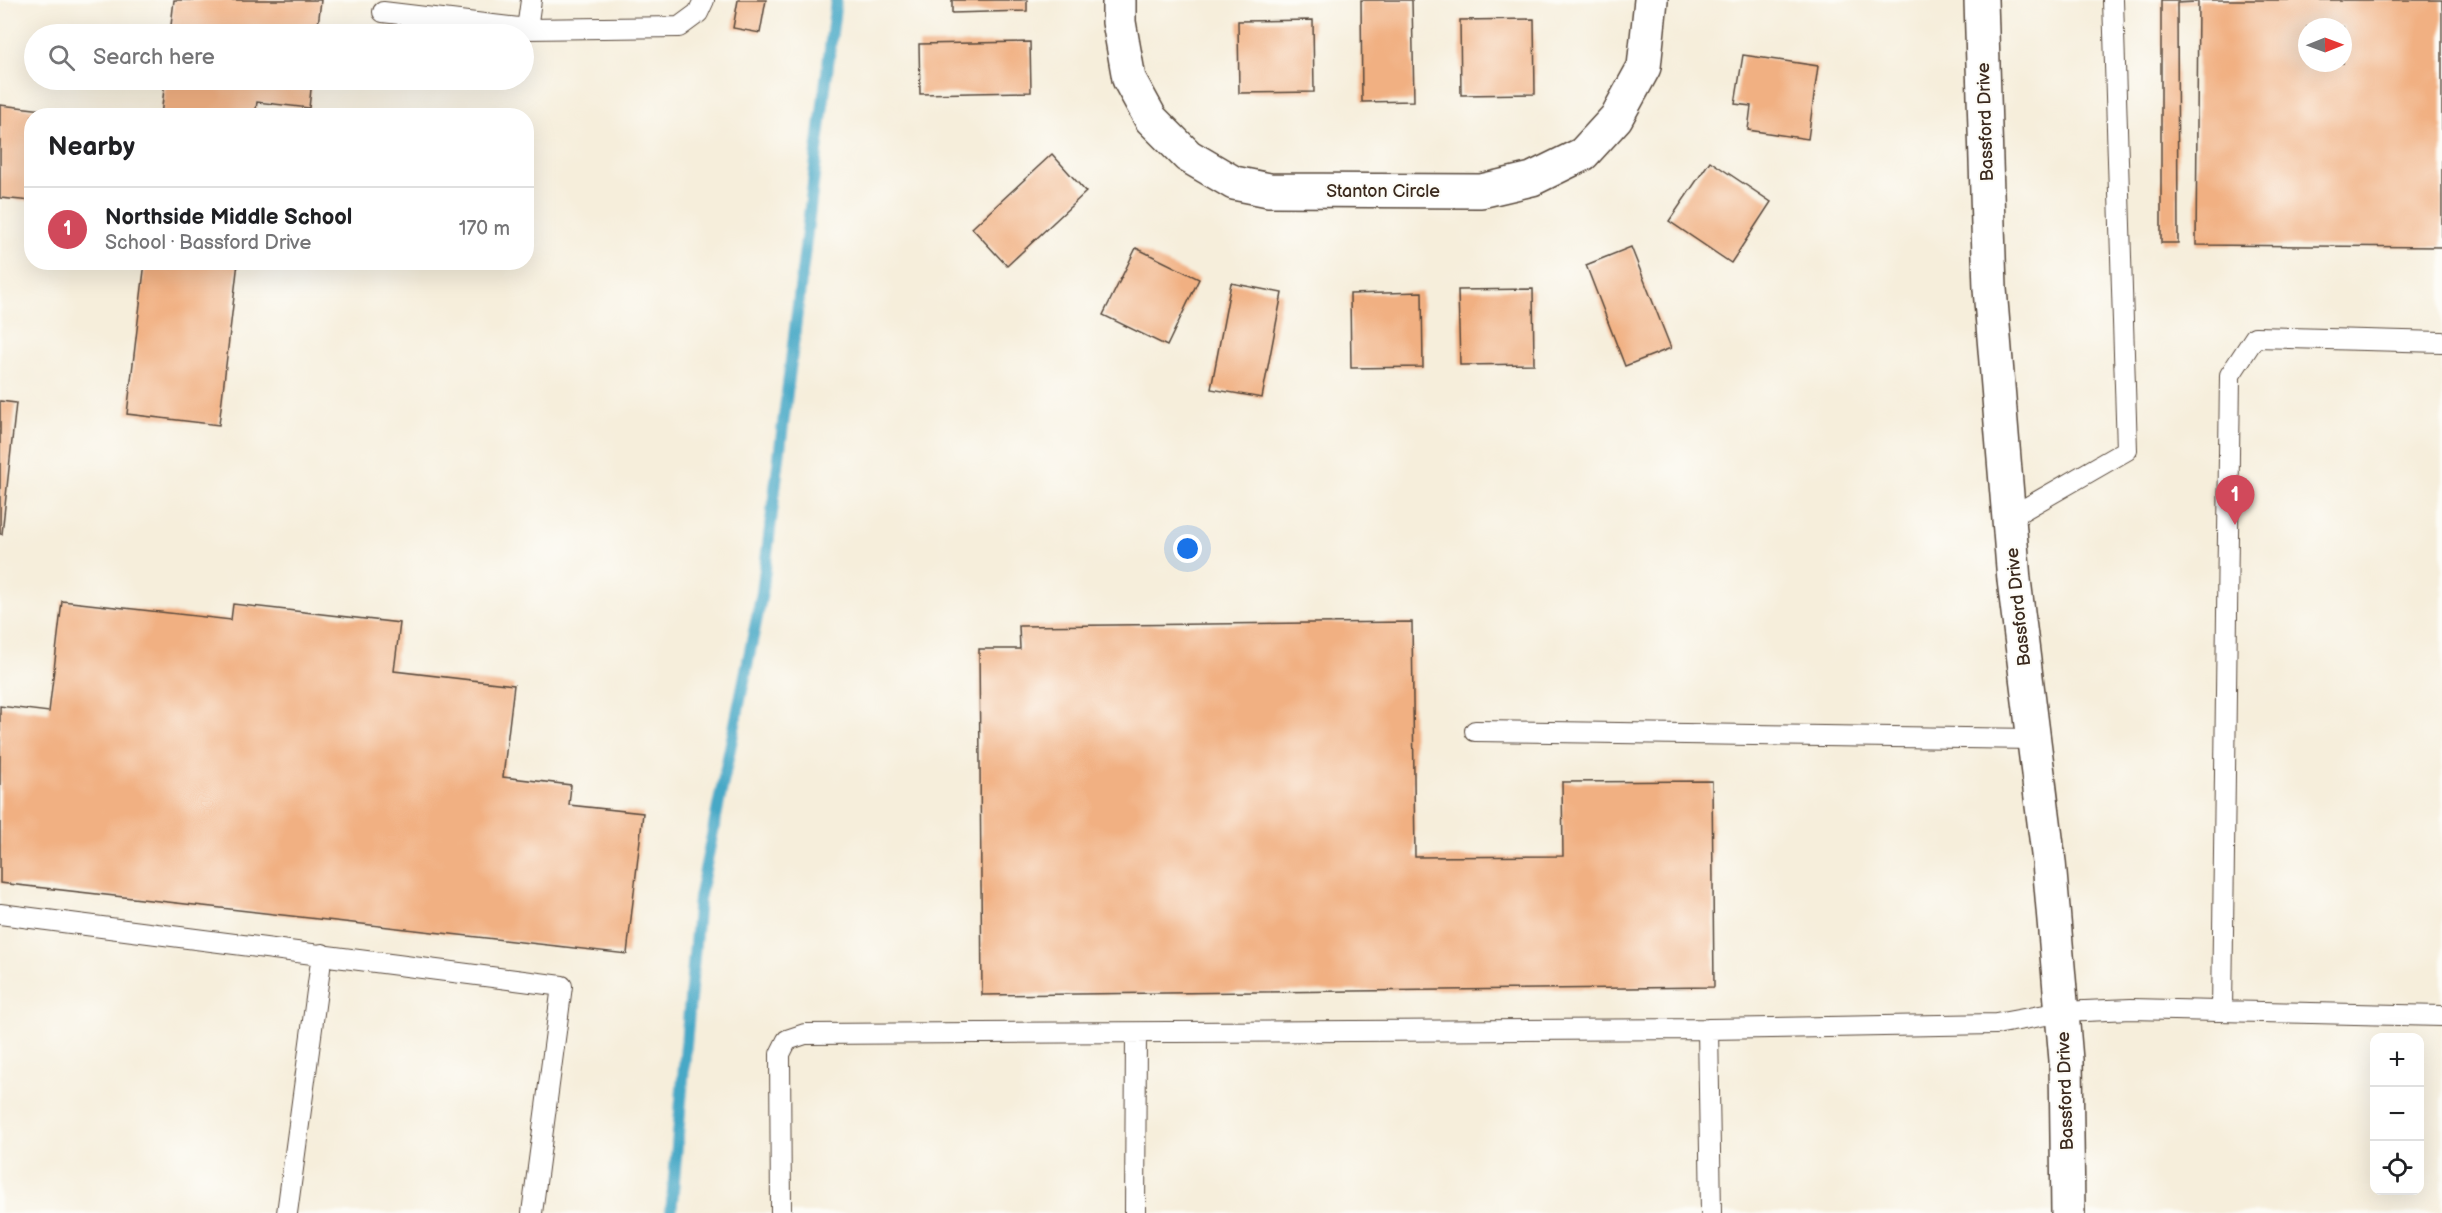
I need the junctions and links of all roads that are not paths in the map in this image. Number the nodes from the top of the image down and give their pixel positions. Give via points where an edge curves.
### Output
1 (531, 0) edge
2 (704, 0) edge
3 (1119, 0) edge
4 (1651, 0) edge
5 (1981, 0) edge
6 (2113, 0) edge
7 (383, 12) dead end
8 (484, 24) edge
9 (527, 24) edge
10 (534, 29) edge
11 (2442, 342) edge
12 (2009, 518) junction
13 (1475, 731) dead end
14 (2034, 739) junction
15 (0, 914) edge
16 (322, 954) junction
17 (2222, 1011) junction
18 (2062, 1012) junction
19 (2442, 1016) edge
20 (1708, 1029) junction
21 (1136, 1033) junction
22 (287, 1213) edge
23 (532, 1213) edge
24 (781, 1213) edge
25 (1135, 1213) edge
26 (1712, 1213) edge
27 (2068, 1213) edge

1 - 9 lane
2 - 10 lane via 698,13 680,27
3 - 4 street, Stanton Circle via 1129,80 1151,119 1188,156 1234,183 1269,190 1481,191 1532,179 1583,154 1610,125 1644,67
5 - 12 street, Bassford Drive via 1990,289
6 - 12 lane via 2127,450
7 - 8 lane
11 - 17 lane via 2255,338 2230,375
12 - 14 street, Bassford Drive
13 - 14 lane
14 - 18 street, Bassford Drive
15 - 16 lane
16 - 22 lane
16 - 23 lane via 562,986
17 - 18 lane
17 - 19 lane
18 - 20 lane via 1996,1024
18 - 27 street, Bassford Drive
20 - 21 lane
20 - 26 lane
21 - 24 lane via 805,1034 787,1040 780,1053
21 - 25 lane

